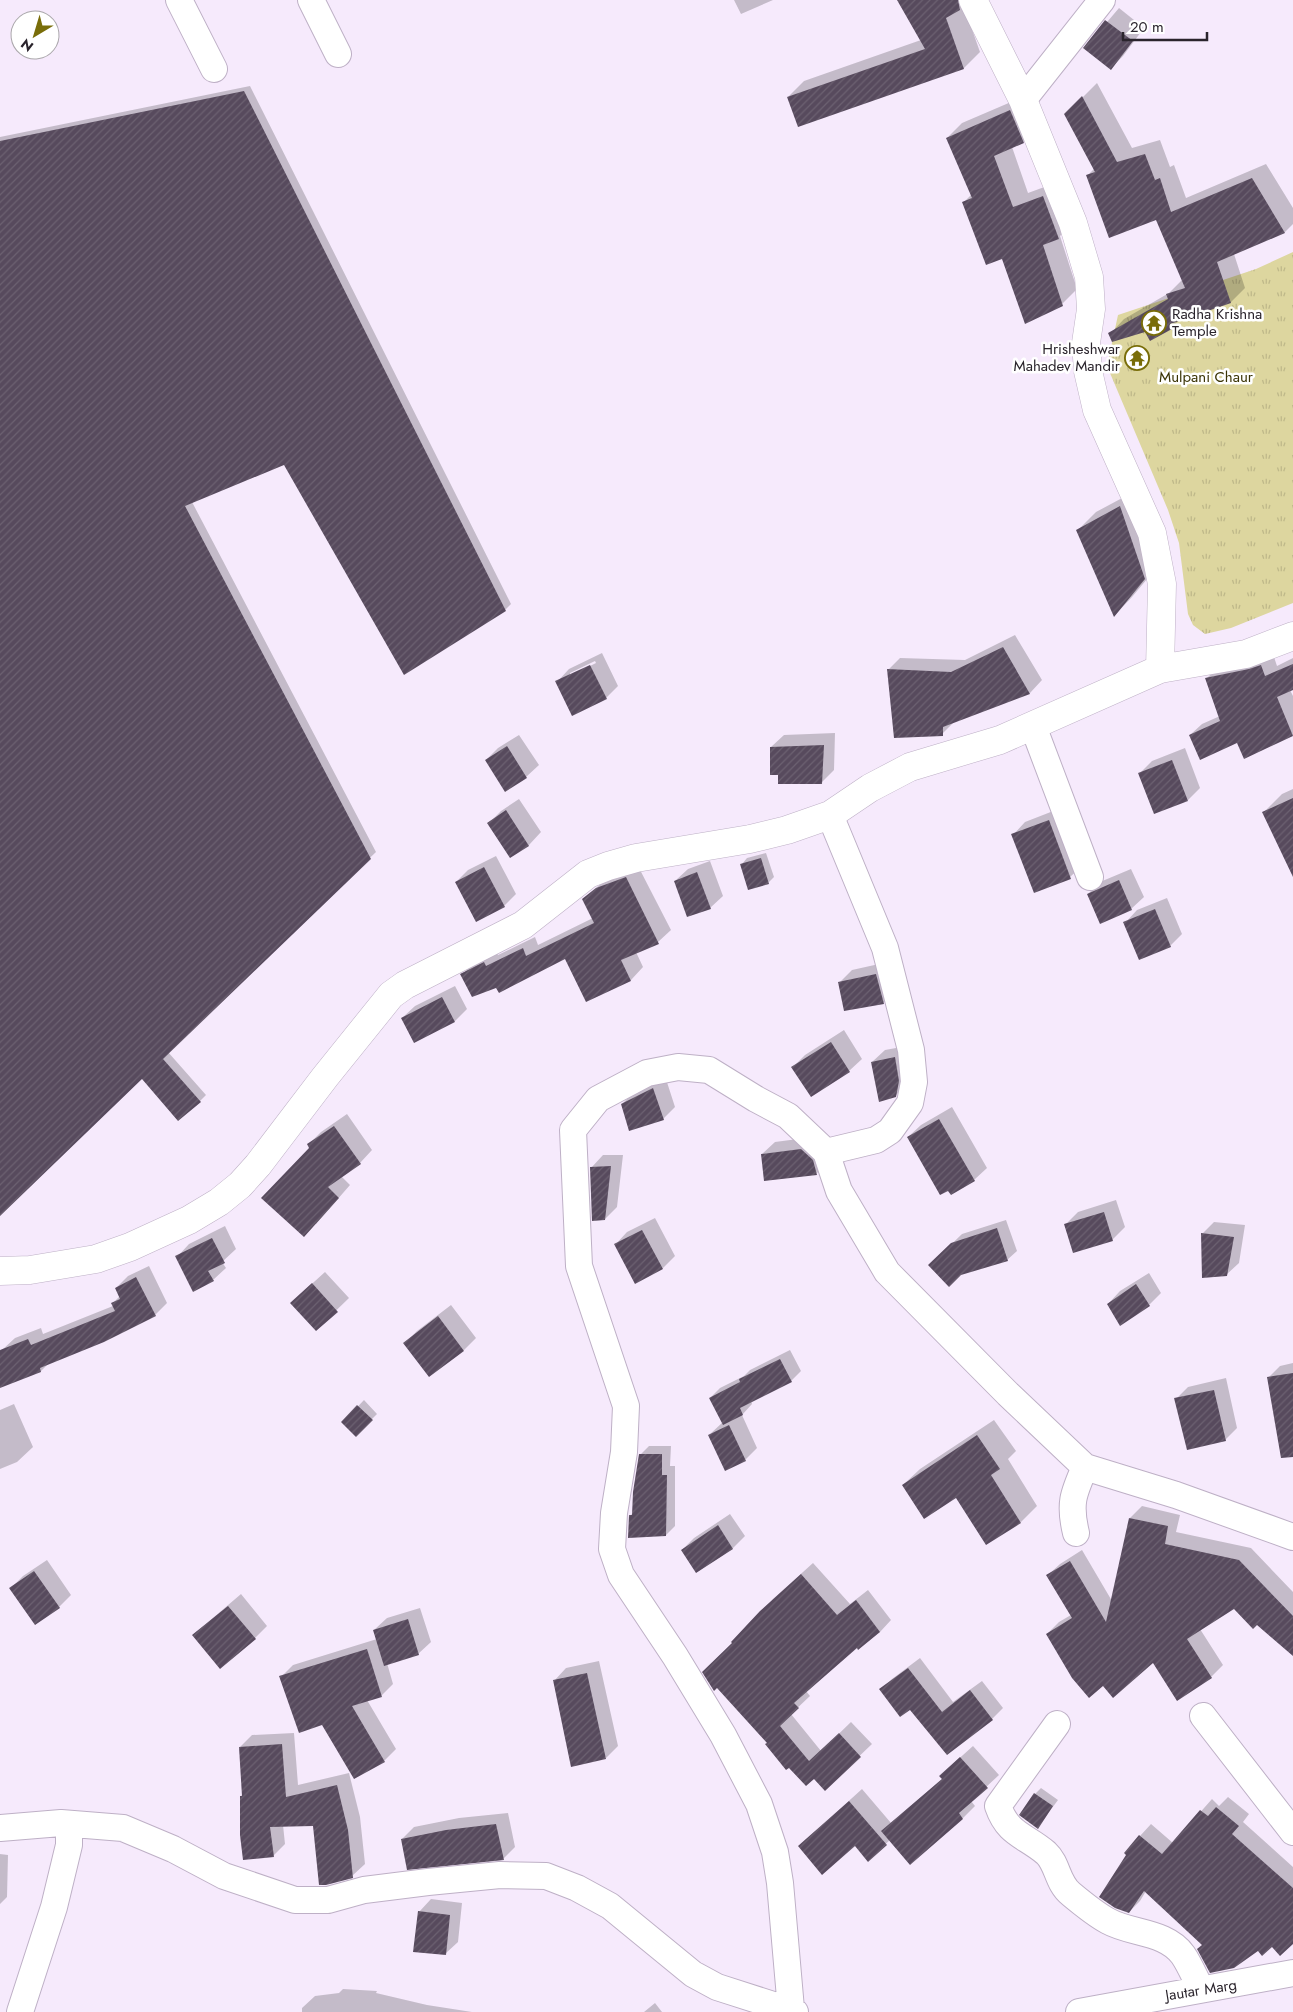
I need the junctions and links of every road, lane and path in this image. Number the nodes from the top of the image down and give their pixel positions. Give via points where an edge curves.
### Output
1 (179, 0) edge
2 (311, 0) edge
3 (973, 0) edge
4 (1102, 0) edge
5 (338, 54) dead end
6 (214, 69) dead end
7 (1023, 100) junction
8 (1293, 636) edge
9 (1160, 669) junction
10 (1033, 726) junction
11 (830, 815) junction
12 (1090, 877) dead end
13 (826, 1152) junction
14 (0, 1271) edge
15 (1085, 1467) junction
16 (1076, 1534) dead end
17 (1293, 1537) edge
18 (1204, 1716) dead end
19 (1057, 1724) dead end
20 (69, 1824) junction
21 (0, 1828) edge
22 (1293, 1832) edge
23 (1293, 1973) edge
24 (1201, 1989) junction
25 (793, 2011) edge
26 (20, 2012) edge
27 (1079, 2012) edge

1 - 6 street
2 - 5 street
3 - 7 street
4 - 7 street
7 - 9 street via 1073,223 1089,277 1091,309 1086,343 1088,371 1097,410 1152,533 1162,584
8 - 9 street via 1246,654
9 - 10 street
10 - 11 street via 1000,740 910,767 870,788
10 - 12 street
11 - 13 street via 885,948 912,1050 914,1082 910,1102 890,1132 876,1140
11 - 14 street via 787,830 636,858 588,874 523,925 405,985 392,995 258,1165 218,1202 189,1220 96,1259 30,1270
13 - 15 street via 838,1191 887,1272
13 - 25 street via 788,1116 709,1070 678,1067 647,1073 598,1098 573,1130 579,1266 626,1406 612,1549 621,1575 723,1734 759,1804 776,1860
15 - 16 street via 1074,1493 1072,1515
15 - 17 street
18 - 22 street
19 - 24 street via 998,1806 1003,1819 1012,1830 1053,1860 1061,1882 1083,1904 1109,1922 1162,1939 1182,1954
20 - 21 street
20 - 25 street via 123,1828 224,1876 295,1900 328,1900 364,1890 437,1881 500,1875 546,1876 610,1906 701,1979
20 - 26 street via 70,1845
23 - 24 street, Jautar Marg
24 - 27 street, Jautar Marg

